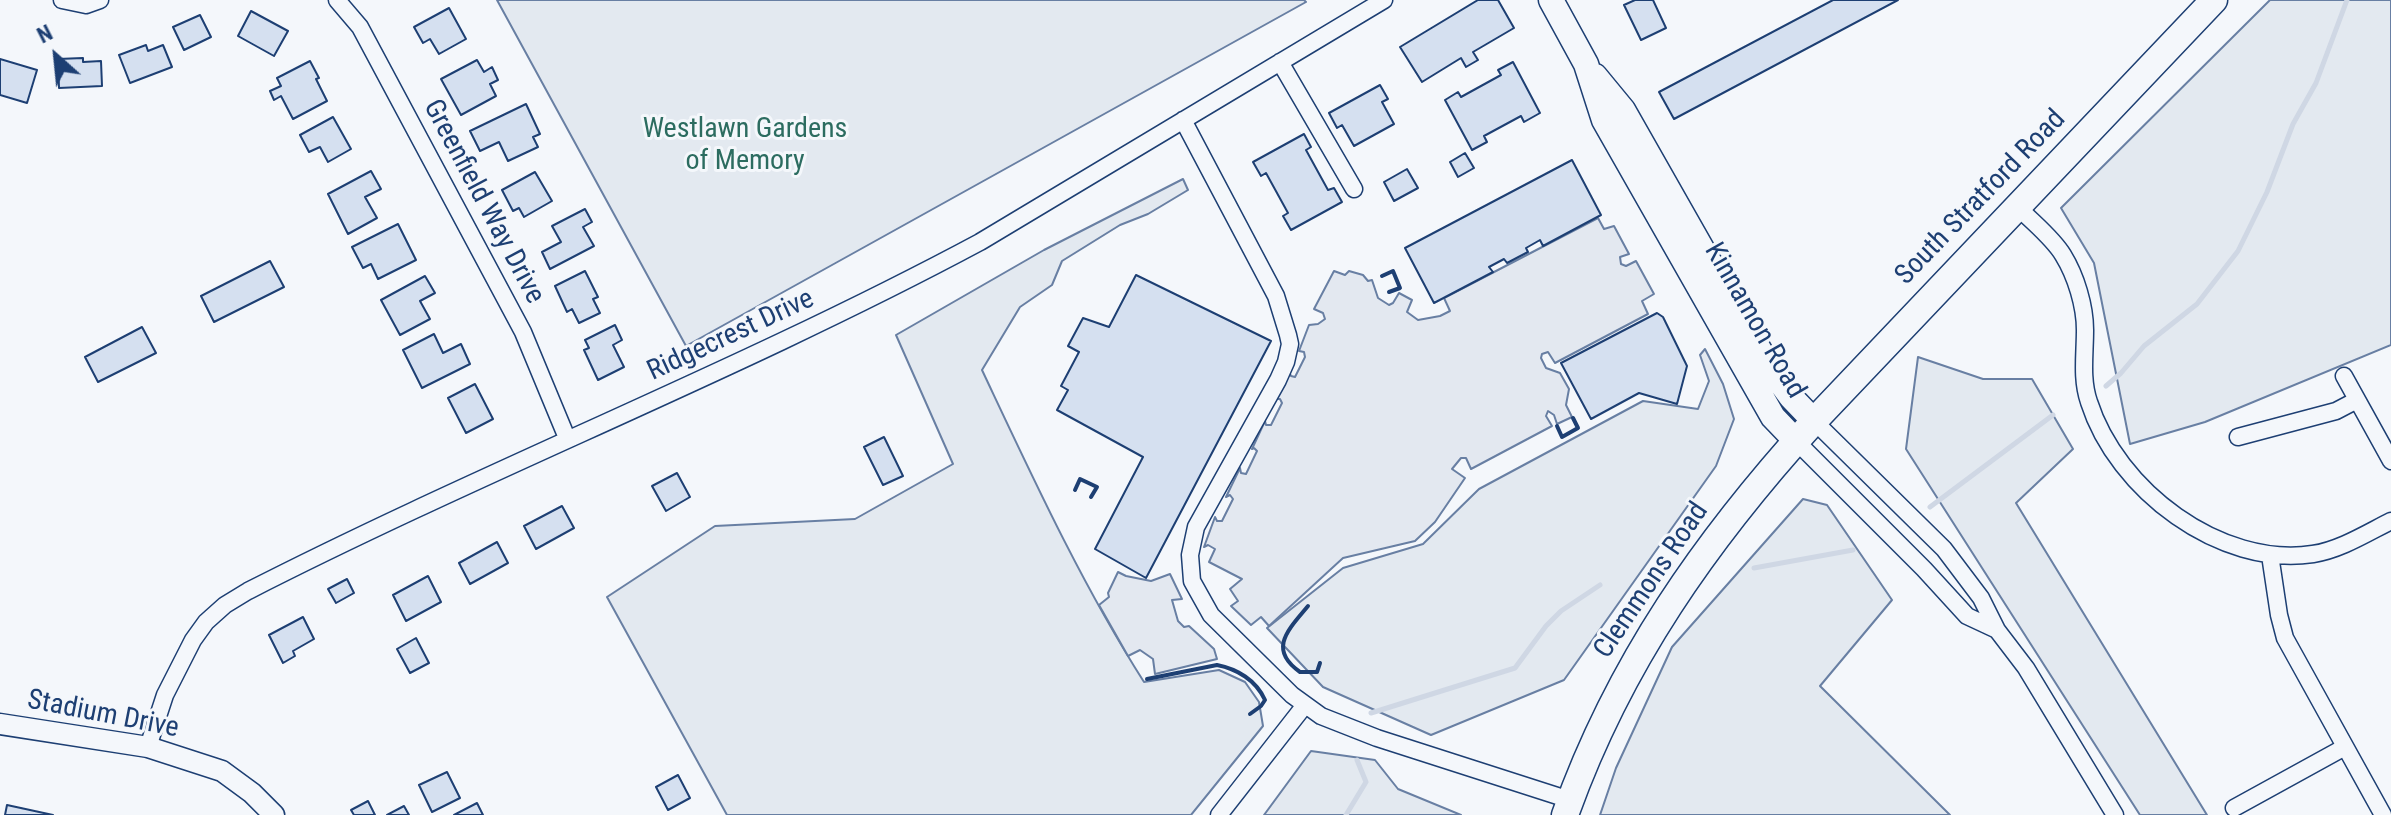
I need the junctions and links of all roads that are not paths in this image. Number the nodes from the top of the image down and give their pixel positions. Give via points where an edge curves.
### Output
1 (62, 0) edge
2 (100, 0) edge
3 (337, 0) edge
4 (1384, 0) edge
5 (1551, 0) edge
6 (2214, 0) edge
7 (1280, 62) junction
8 (1586, 64) junction
9 (1183, 120) junction
10 (1354, 189) dead end
11 (2018, 207) junction
12 (2344, 376) dead end
13 (2357, 400) junction
14 (1814, 421) junction
15 (2238, 437) dead end
16 (567, 438) junction
17 (1796, 441) junction
18 (2391, 461) edge
19 (2391, 521) edge
20 (1944, 549) junction
21 (2270, 555) junction
22 (1924, 569) junction
23 (1997, 630) junction
24 (1305, 705) junction
25 (0, 724) edge
26 (148, 747) junction
27 (2345, 747) junction
28 (1568, 808) edge
29 (2234, 808) dead end
30 (274, 815) edge
31 (1219, 815) edge
32 (2115, 815) edge
33 (2383, 815) edge

1 - 2 street via 86,5
3 - 16 street, Greenfield Way Drive via 360,27 523,332
4 - 7 street, Ridgecrest Drive
5 - 8 main road, Kinnamon Road
6 - 11 main road, South Stratford Road
7 - 9 street, Ridgecrest Drive
7 - 10 street
8 - 14 main road, Kinnamon Road via 1623,110 1769,367
8 - 17 main road, Kinnamon Road via 1604,120 1773,417
9 - 16 street, Ridgecrest Drive via 913,278
9 - 24 street via 1276,296 1290,344 1278,380 1196,527 1192,581 1211,615
11 - 14 main road, South Stratford Road
11 - 21 street via 2062,253 2073,274 2085,327 2089,402 2121,463 2183,522 2236,547
12 - 13 street
13 - 15 street via 2336,411
13 - 18 street
14 - 17 main road, South Stratford Road
14 - 20 street, Kinnamon Road
16 - 26 street, Ridgecrest Drive via 225,605 206,622 175,672
17 - 22 street, Kinnamon Road
17 - 28 main road, Clemmons Road via 1658,621 1623,682
19 - 21 street via 2314,554
20 - 22 street
20 - 23 street, Kinnamon Road via 1981,598
21 - 27 street via 2285,638
22 - 23 street, Kinnamon Road via 1967,616
23 - 32 street, Kinnamon Road via 2026,668
24 - 28 street via 1339,725
24 - 31 street
25 - 26 street, Stadium Drive
26 - 30 street, Stadium Drive via 222,771
27 - 29 street
27 - 33 street

